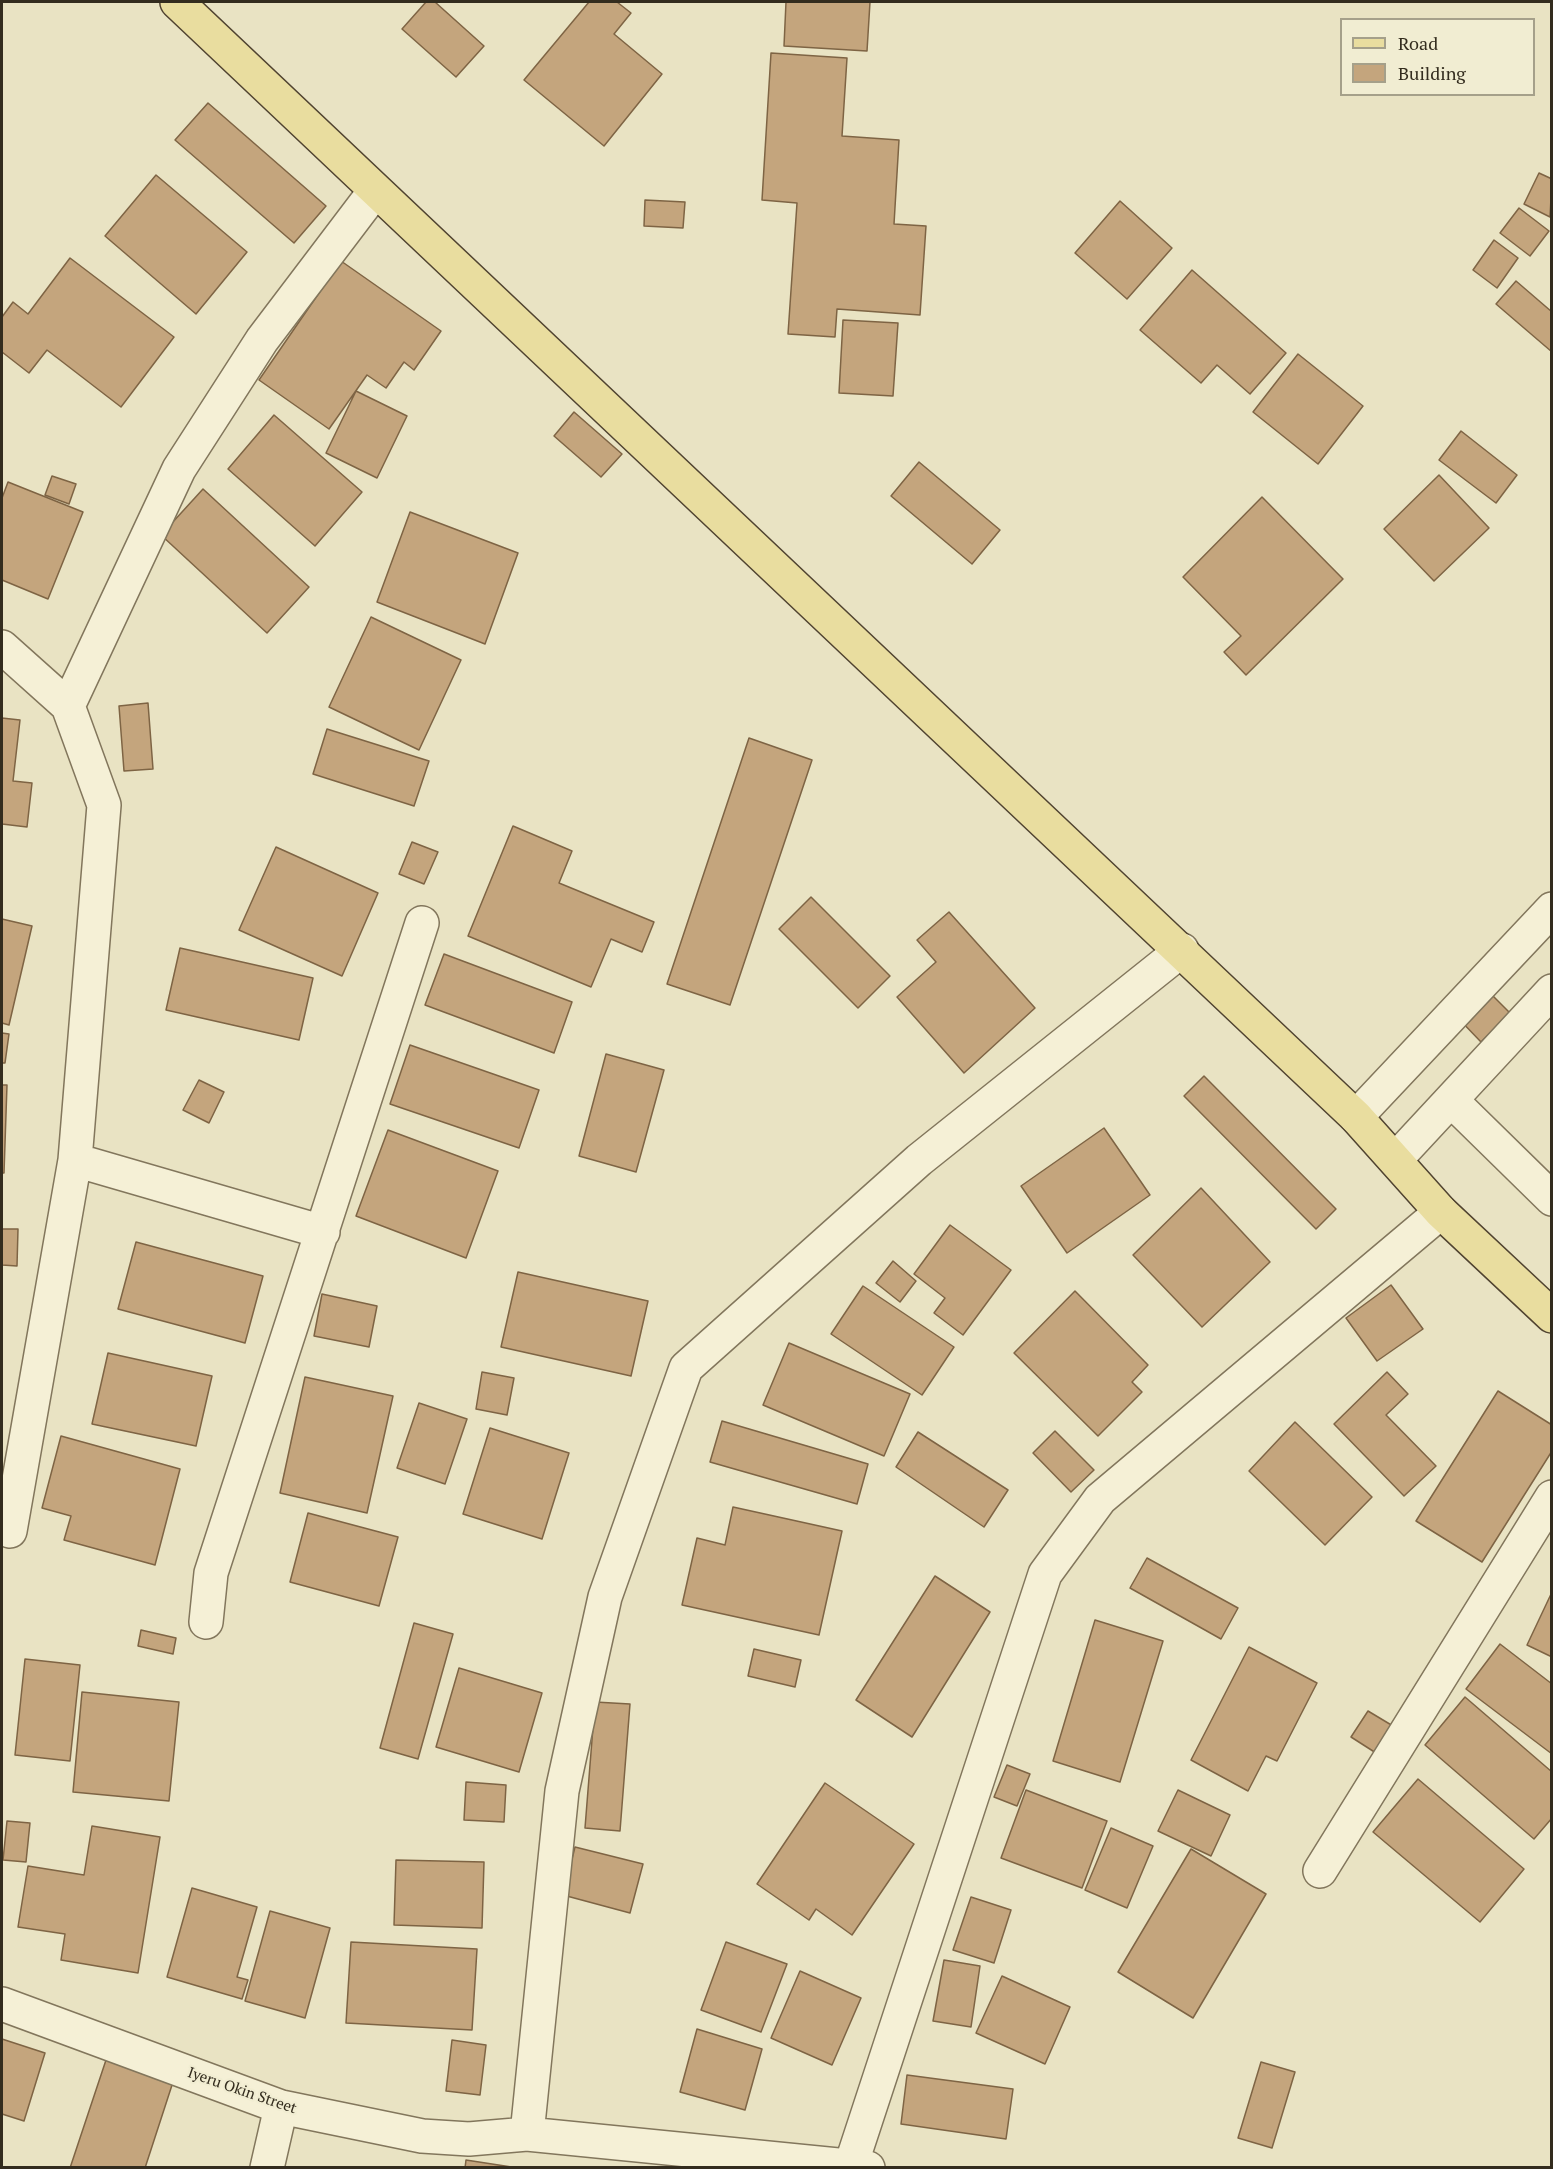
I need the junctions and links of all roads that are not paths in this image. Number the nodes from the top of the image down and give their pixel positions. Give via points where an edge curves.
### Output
1 (177, 2) edge
2 (375, 190) junction
3 (2, 647) edge
4 (68, 706) junction
5 (1551, 909) edge
6 (422, 923) dead end
7 (1182, 950) junction
8 (1551, 991) edge
9 (1451, 1100) junction
10 (1356, 1117) junction
11 (75, 1160) junction
12 (1395, 1160) junction
13 (1551, 1199) edge
14 (1442, 1212) junction
15 (323, 1232) junction
16 (1551, 1316) edge
17 (1551, 1497) edge
18 (10, 1531) dead end
19 (206, 1622) dead end
20 (1320, 1871) dead end
21 (2, 2004) edge
22 (281, 2108) junction
23 (527, 2134) junction
24 (860, 2166) edge
25 (267, 2168) edge

1 - 2 main road
2 - 4 street via 262,340 180,469
2 - 7 main road
3 - 4 street
4 - 11 street via 104,805
5 - 10 street
6 - 15 street
7 - 10 main road
7 - 23 street via 919,1160 687,1368 605,1597 562,1791
8 - 9 street
9 - 12 street
9 - 13 street
10 - 12 main road
11 - 15 street
11 - 18 street
12 - 14 main road
14 - 16 main road
14 - 24 street via 1100,1499 1046,1574
15 - 19 street via 211,1573
17 - 20 street
21 - 22 street, Iyeru Okin Street
22 - 23 street, Iyeru Okin Street via 422,2136 470,2139
22 - 25 street
23 - 24 street, Iyeru Okin Street

